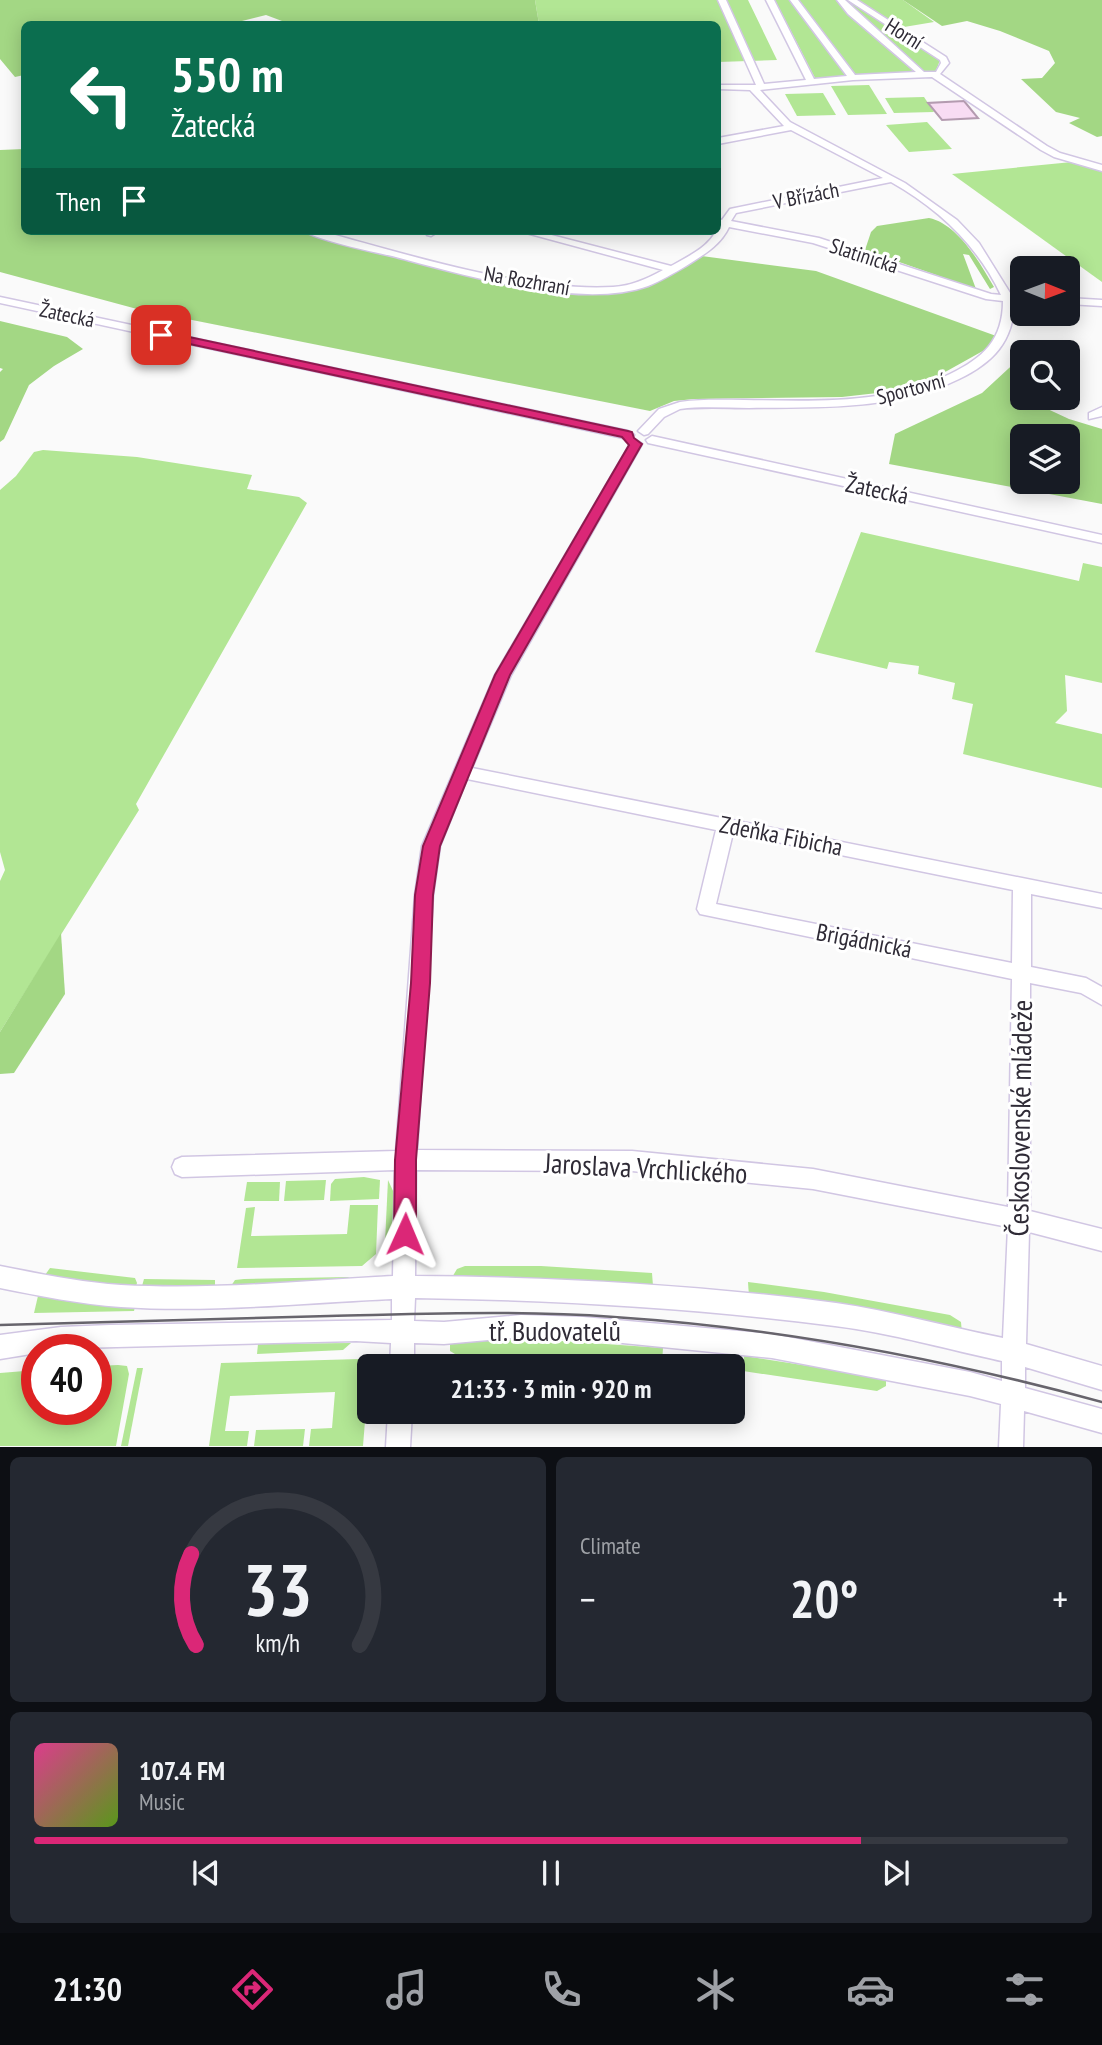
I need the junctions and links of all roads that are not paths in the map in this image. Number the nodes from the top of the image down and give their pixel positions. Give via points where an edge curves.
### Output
1 (722, 0) edge
2 (770, 0) edge
3 (794, 0) edge
4 (841, 0) edge
5 (852, 0) edge
6 (920, 73) junction
7 (937, 73) junction
8 (853, 78) junction
9 (811, 82) junction
10 (721, 88) edge
11 (756, 88) junction
12 (792, 127) junction
13 (721, 140) edge
14 (1102, 168) edge
15 (892, 179) junction
16 (722, 222) edge
17 (330, 235) edge
18 (539, 235) edge
19 (717, 235) edge
20 (670, 269) junction
21 (0, 300) edge
22 (1009, 300) junction
23 (1080, 302) edge
24 (1102, 303) edge
25 (640, 438) junction
26 (1102, 539) edge
27 (461, 772) junction
28 (726, 825) junction
29 (1022, 883) junction
30 (1102, 901) edge
31 (1022, 973) junction
32 (1102, 997) edge
33 (406, 1160) junction
34 (183, 1167) dead end
35 (1019, 1219) junction
36 (1102, 1240) edge
37 (0, 1277) edge
38 (404, 1287) junction
39 (403, 1332) junction
40 (0, 1347) edge
41 (1015, 1352) junction
42 (402, 1354) edge
43 (1102, 1377) edge
44 (1012, 1396) junction
45 (1102, 1421) edge
46 (399, 1424) edge
47 (398, 1447) edge
48 (1011, 1447) edge

1 - 11 street
2 - 9 street
3 - 8 street
4 - 6 street
5 - 7 street, Horní via 945,60
6 - 7 street
6 - 8 street
7 - 14 street via 1044,148
8 - 9 street
9 - 11 street
10 - 11 street
11 - 12 street via 773,113
12 - 13 street
12 - 15 street
15 - 16 street, V Břízách via 740,209
15 - 22 street via 962,229 984,255
16 - 22 street, Slatinická via 815,240
17 - 20 street, Na Rozhraní via 435,264 582,291 624,290
18 - 20 street
19 - 20 street, Na Rozhraní via 715,242
21 - 25 street, Žatecká
22 - 25 street, Sportovní via 1000,343 976,366 935,386 850,403 688,405 660,412
23 - 24 street
25 - 26 street, Žatecká
25 - 27 street via 503,675
27 - 28 street, Zdeňka Fibicha
27 - 33 street via 431,846 424,895
28 - 29 street, Zdeňka Fibicha
28 - 31 street, Brigádnická via 705,909
29 - 30 street, Zdeňka Fibicha
29 - 31 street, Československé mládeže
31 - 32 street, Brigádnická via 1086,986
31 - 35 street, Československé mládeže
33 - 34 street, Jaroslava Vrchlického
33 - 35 street, Jaroslava Vrchlického via 632,1161 813,1179
33 - 38 street
35 - 36 street, Jaroslava Vrchlického
35 - 41 street, Československé mládeže
37 - 38 street, tř. Budovatelů via 123,1296
38 - 39 street
38 - 41 street, tř. Budovatelů via 677,1298 838,1315
39 - 40 street, tř. Budovatelů via 61,1338
39 - 42 street
39 - 44 street, tř. Budovatelů via 457,1333 521,1326 696,1337 772,1346
41 - 43 street, tř. Budovatelů
41 - 44 street, Československé mládeže
44 - 45 street, tř. Budovatelů
44 - 48 street, Československé mládeže
46 - 47 street

